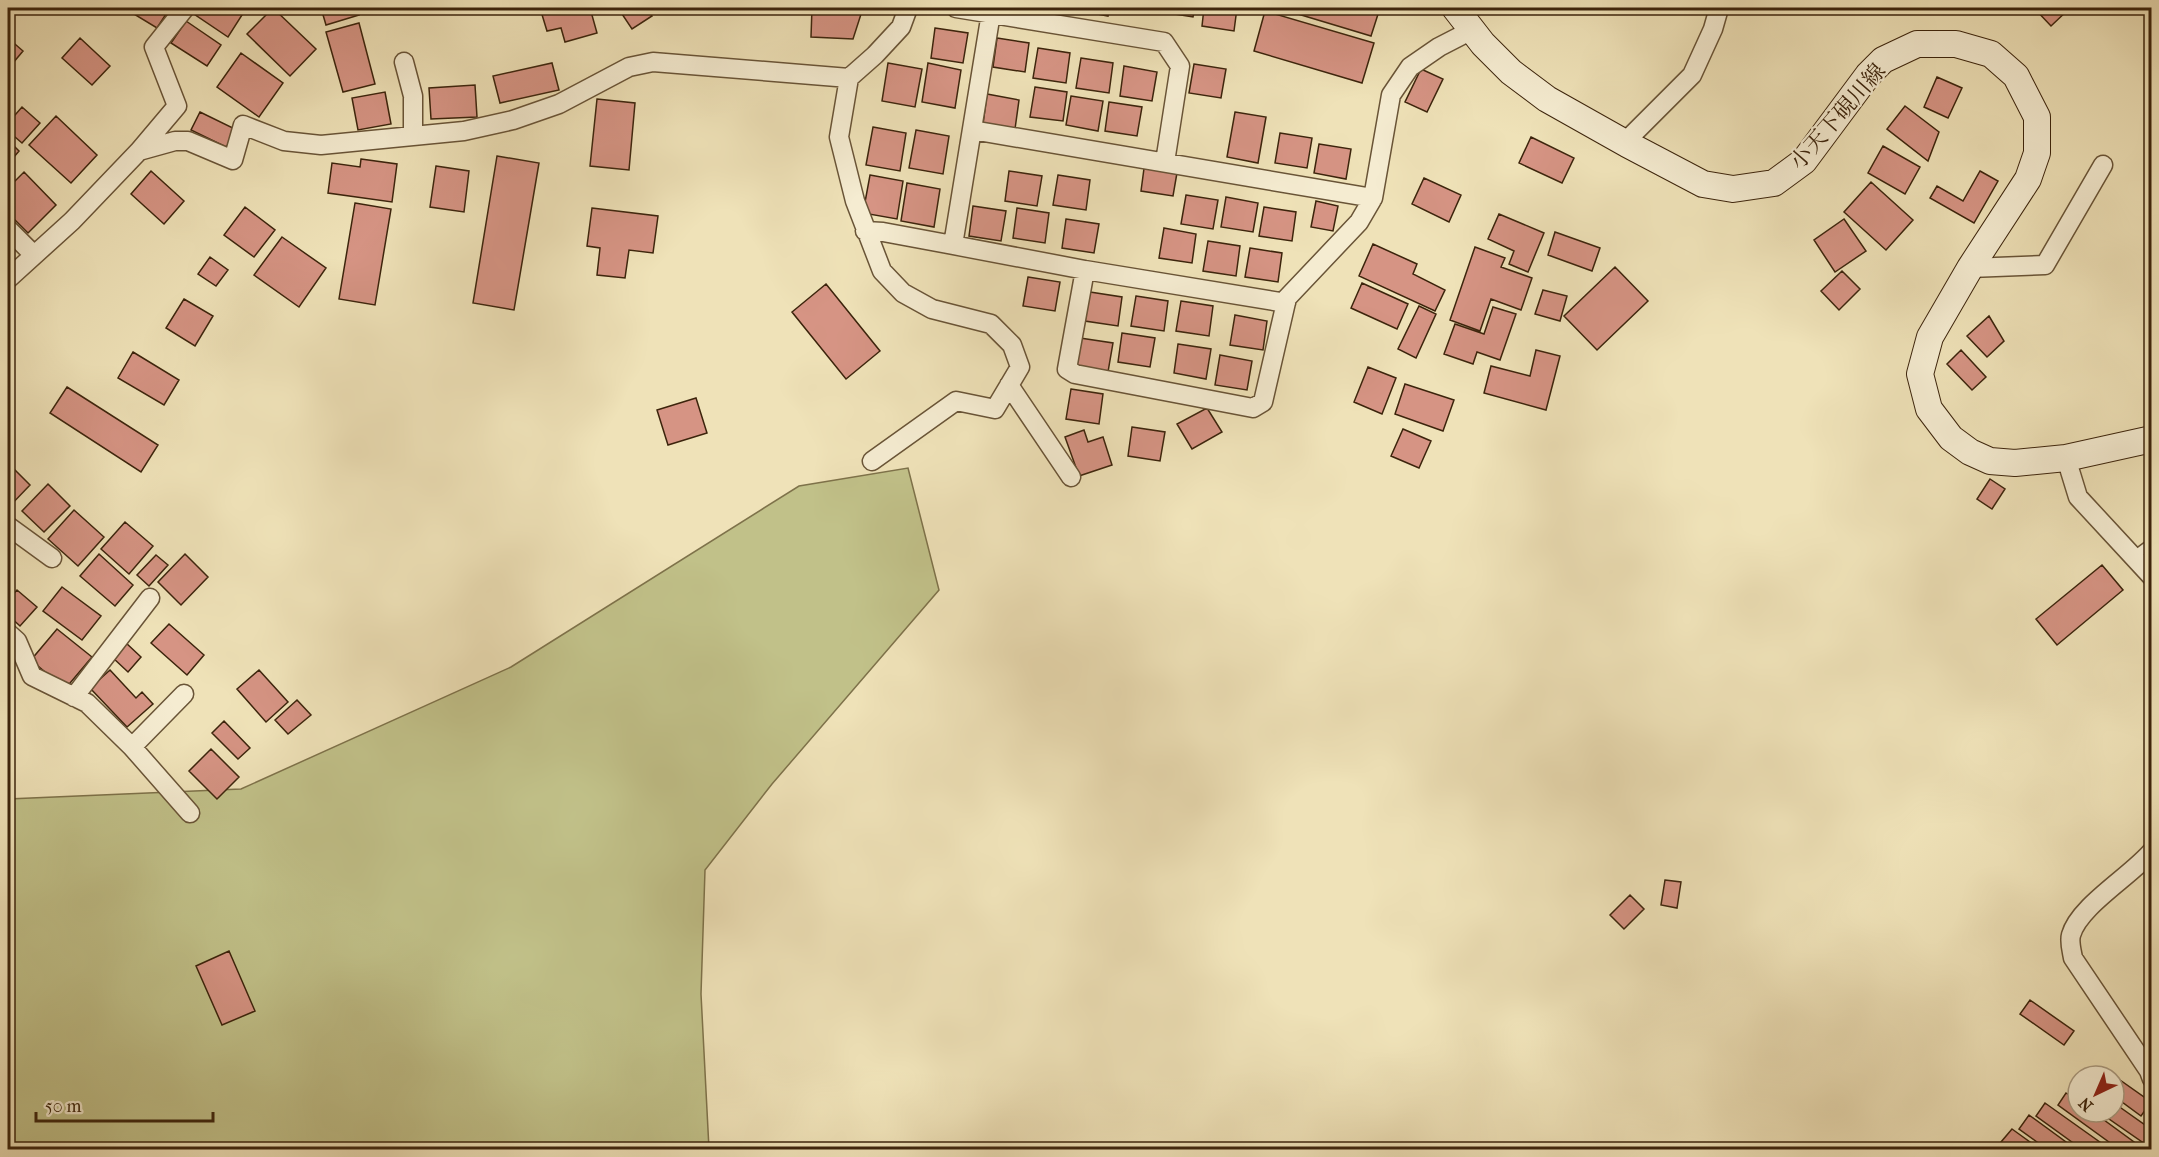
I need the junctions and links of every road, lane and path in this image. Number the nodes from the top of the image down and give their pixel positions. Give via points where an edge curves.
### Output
1 (185, 8) edge
2 (908, 8) edge
3 (956, 8) edge
4 (1455, 8) edge
5 (1719, 8) edge
6 (991, 13) junction
7 (1472, 30) junction
8 (404, 62) dead end
9 (849, 78) junction
10 (972, 130) junction
11 (413, 136) junction
12 (1627, 144) junction
13 (139, 151) junction
14 (1165, 162) junction
15 (2103, 165) dead end
16 (1373, 198) junction
17 (8, 229) edge
18 (865, 231) junction
19 (953, 245) junction
20 (34, 255) junction
21 (1970, 268) junction
22 (1085, 270) junction
23 (8, 279) edge
24 (1286, 303) junction
25 (1009, 385) junction
26 (2151, 439) edge
27 (2067, 458) junction
28 (873, 461) dead end
29 (1071, 477) dead end
30 (8, 526) edge
31 (2151, 543) edge
32 (2133, 557) junction
33 (52, 558) dead end
34 (2151, 578) edge
35 (150, 598) dead end
36 (8, 633) edge
37 (184, 694) dead end
38 (74, 697) junction
39 (132, 747) junction
40 (190, 813) dead end
41 (2151, 851) edge
42 (2151, 1073) edge

1 - 13 street via 154,47 177,106
2 - 9 street via 901,27
3 - 6 street
4 - 7 main road, 小天下硯川線
5 - 12 street via 1692,75
6 - 10 street
6 - 14 street via 1164,42 1180,66
7 - 12 main road, 小天下硯川線 via 1511,72 1547,99
7 - 16 street via 1410,66 1391,95
8 - 11 street via 413,96
9 - 11 street via 653,62 629,67 559,104 513,120 464,131
9 - 18 street via 839,137
10 - 14 street
10 - 19 street
11 - 13 street via 321,145 284,141 243,125 233,160 188,141
12 - 21 main road, 小天下硯川線 via 1703,184 1733,189 1774,183 1804,161 1883,60 1917,44 1956,44 1990,54 2016,76 2037,117 2037,153 2028,180
13 - 20 street
14 - 16 street
15 - 21 street via 2044,265
16 - 24 street via 1359,222
17 - 20 street
18 - 19 street
18 - 25 street via 882,271 903,293 932,309 991,324 1012,345 1020,367
19 - 22 street
20 - 23 street
21 - 27 main road, 小天下硯川線 via 1930,338 1920,374 1929,409 1951,438 1990,461
22 - 24 street
22 - 24 street via 1067,369 1075,374 1253,408 1263,402
25 - 28 street via 995,409 956,401
25 - 29 street
26 - 27 main road, 小天下硯川線
27 - 32 street via 2078,497
30 - 33 street
31 - 32 lane
32 - 34 street
35 - 38 street
36 - 38 street via 17,641 32,676
37 - 39 street
38 - 39 street via 87,704
39 - 40 street
41 - 42 street via 2080,916 2070,937 2073,958

